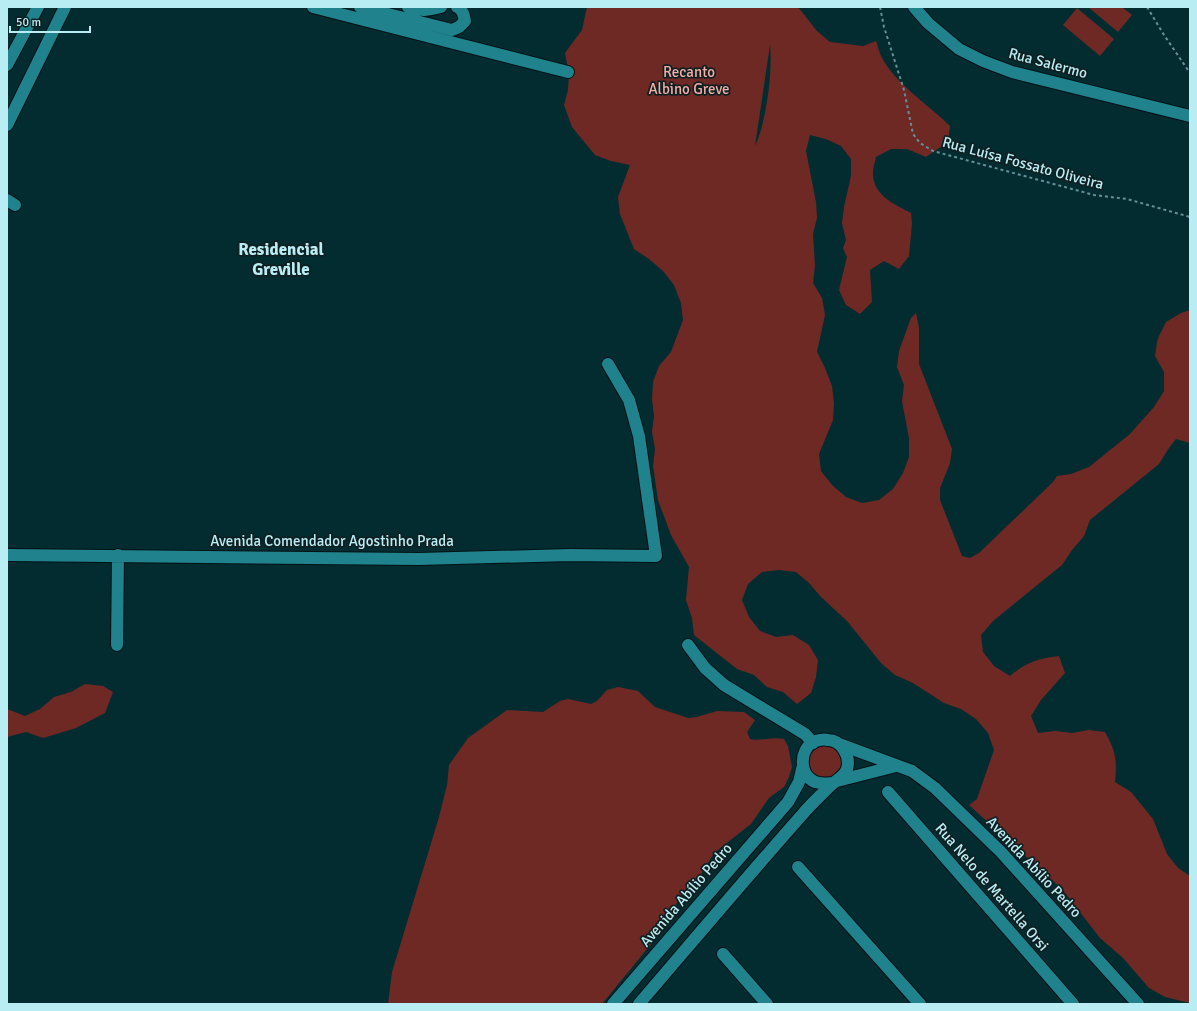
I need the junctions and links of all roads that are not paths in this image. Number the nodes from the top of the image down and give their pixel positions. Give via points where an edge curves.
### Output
1 (38, 7) edge
2 (65, 7) edge
3 (313, 7) edge
4 (360, 7) edge
5 (408, 7) edge
6 (441, 7) edge
7 (457, 7) edge
8 (914, 7) edge
9 (8, 62) edge
10 (568, 72) dead end
11 (1190, 116) edge
12 (7, 125) edge
13 (608, 364) dead end
14 (7, 555) edge
15 (118, 555) junction
16 (117, 645) dead end
17 (688, 645) dead end
18 (813, 742) junction
19 (839, 744) junction
20 (803, 765) junction
21 (896, 766) junction
22 (834, 782) junction
23 (888, 792) dead end
24 (798, 867) dead end
25 (723, 954) dead end
26 (613, 1004) edge
27 (639, 1004) edge
28 (767, 1004) edge
29 (920, 1004) edge
30 (1073, 1004) edge
31 (1138, 1004) edge

1 - 9 street
2 - 12 street
3 - 10 street
4 - 7 street via 452,30 464,21 464,14
5 - 6 street via 417,11
8 - 11 street, Rua Salermo via 928,23 959,48 983,61 1012,72
13 - 15 street, Avenida Comendador Agostinho Prada via 629,400 639,436 656,556 570,555 419,559
14 - 15 street, Avenida Comendador Agostinho Prada
15 - 16 street
17 - 18 street via 705,668 724,685 805,734
18 - 19 street via 831,740
18 - 20 street via 803,756
19 - 21 street, Avenida Abílio Pedro
19 - 22 street via 845,750 848,759 847,768 843,776
20 - 22 street via 806,775 814,781 823,784
20 - 26 street, Avenida Abílio Pedro via 799,782 788,802
21 - 22 street
21 - 31 street, Avenida Abílio Pedro via 912,771 935,788 1001,852
22 - 27 street via 802,815
23 - 30 street, Rua Nelo de Martella Orsi
24 - 29 street
25 - 28 street

